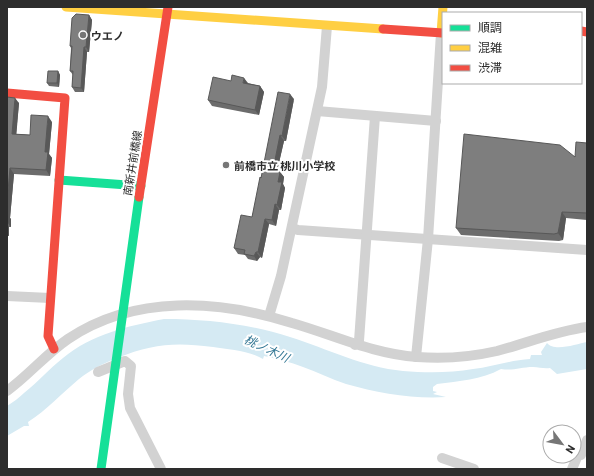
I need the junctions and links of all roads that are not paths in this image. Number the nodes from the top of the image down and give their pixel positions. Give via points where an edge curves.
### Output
1 (66, 7) edge
2 (443, 7) edge
3 (167, 10) edge
4 (440, 21) edge
5 (328, 26) junction
6 (442, 33) edge
7 (7, 93) edge
8 (317, 111) junction
9 (375, 116) junction
10 (436, 121) junction
11 (59, 180) junction
12 (140, 186) junction
13 (292, 228) junction
14 (367, 235) junction
15 (428, 239) junction
16 (587, 250) edge
17 (7, 296) edge
18 (50, 298) junction
19 (123, 313) junction
20 (269, 316) junction
21 (587, 327) edge
22 (355, 345) junction
23 (54, 349) junction
24 (416, 358) junction
25 (116, 363) junction
26 (98, 372) dead end
27 (7, 391) edge
28 (587, 440) edge
29 (442, 458) dead end
30 (101, 469) edge
31 (161, 469) edge
32 (474, 469) edge
33 (572, 469) edge

1 - 3 main road
2 - 4 main road
3 - 5 main road
3 - 12 main road, 南新井前橋線
4 - 6 main road
5 - 6 main road
5 - 8 street via 324,80
6 - 10 street
7 - 11 main road via 65,98
8 - 9 street
8 - 13 street
9 - 10 street
9 - 14 street
10 - 15 street
11 - 12 main road
11 - 18 main road
12 - 19 main road, 南新井前橋線
13 - 14 street
13 - 20 street
14 - 15 street
14 - 22 street via 359,341
15 - 16 street
15 - 24 street
17 - 18 street
18 - 23 main road via 48,336
19 - 20 street via 154,306 193,305
19 - 23 street via 96,323
19 - 25 main road, 南新井前橋線
20 - 22 street
21 - 24 street via 481,354
22 - 24 street
23 - 27 street
25 - 26 street
25 - 30 main road
25 - 31 street via 125,361 130,366 130,408
28 - 33 street
29 - 32 street

